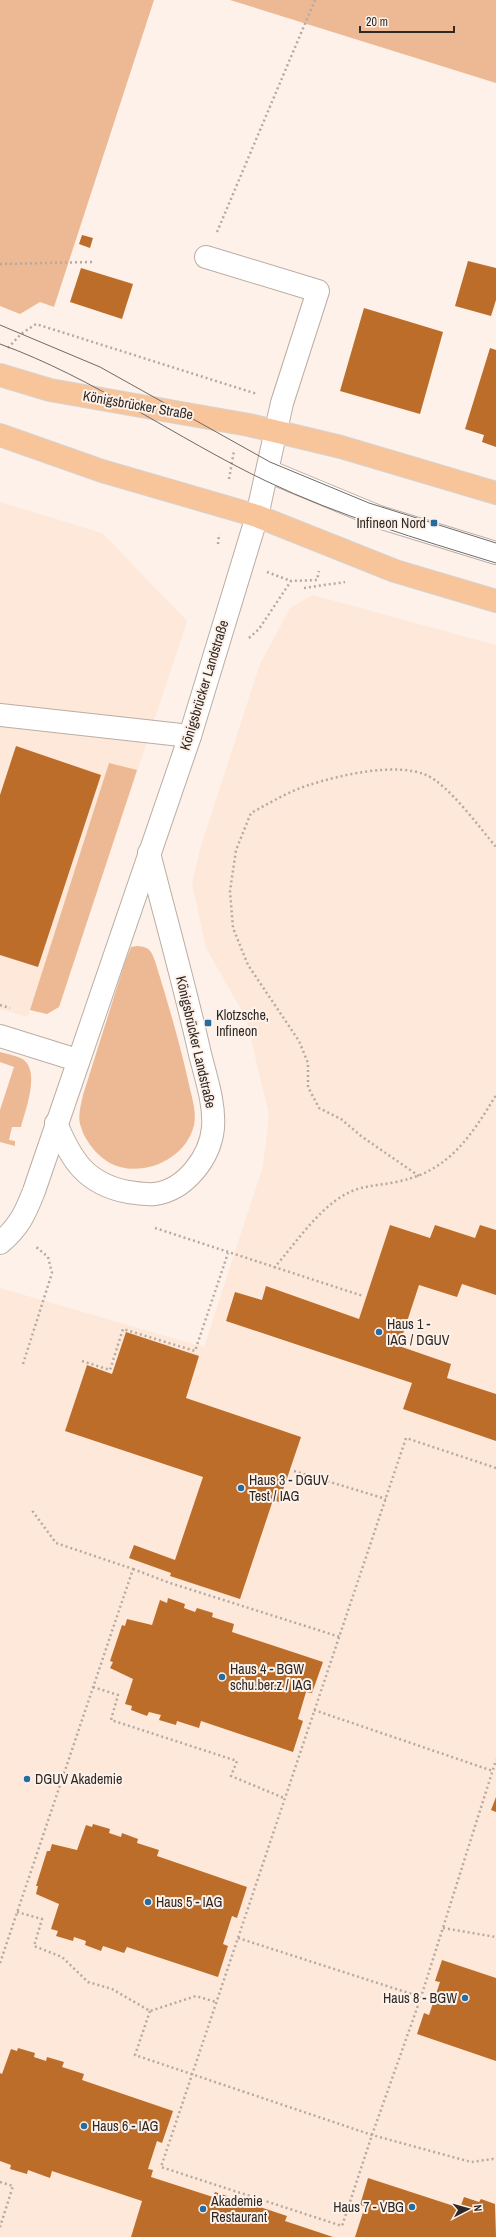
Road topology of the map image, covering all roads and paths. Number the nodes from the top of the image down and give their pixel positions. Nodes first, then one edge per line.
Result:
1 (316, 0) edge
2 (206, 257) joint
3 (92, 262) dead end
4 (0, 264) edge
5 (5, 354) dead end
6 (0, 375) edge
7 (282, 403) junction
8 (276, 432) junction
9 (0, 435) edge
10 (268, 471) junction
11 (496, 493) edge
12 (257, 516) junction
13 (496, 552) edge
14 (348, 577) dead end
15 (317, 580) dead end
16 (304, 588) dead end
17 (496, 601) edge
18 (248, 639) dead end
19 (0, 715) edge
20 (190, 736) junction
21 (496, 847) edge
22 (149, 853) junction
23 (0, 1036) edge
24 (77, 1060) junction
25 (496, 1096) edge
26 (56, 1123) junction
27 (419, 1176) junction
28 (155, 1228) dead end
29 (8, 1237) edge
30 (228, 1253) junction
31 (274, 1268) junction
32 (363, 1296) dead end
33 (82, 1361) dead end
34 (24, 1364) dead end
35 (496, 1468) edge
36 (294, 1471) dead end
37 (386, 1499) junction
38 (31, 1509) dead end
39 (133, 1568) junction
40 (340, 1637) junction
41 (93, 1687) junction
42 (314, 1710) junction
43 (496, 1760) edge
44 (493, 1771) junction
45 (284, 1798) junction
46 (17, 1912) junction
47 (443, 1928) junction
48 (496, 1937) edge
49 (238, 1938) junction
50 (0, 1963) edge
51 (421, 1997) junction
52 (216, 2002) junction
53 (150, 2011) junction
54 (191, 2074) junction
55 (372, 2134) junction
56 (496, 2161) edge
57 (0, 2182) edge
58 (0, 2227) edge

1 - 2 path
2 - 7 street, Königsbrücker Landstraße
3 - 4 path
5 - 7 path
6 - 8 main road, Königsbrücker Straße
7 - 8 street, Königsbrücker Landstraße
8 - 10 street, Königsbrücker Landstraße
8 - 11 main road
9 - 12 main road
10 - 12 street, Königsbrücker Landstraße
10 - 13 street
12 - 17 main road
12 - 20 street, Königsbrücker Landstraße
14 - 16 path
15 - 18 path
19 - 20 street
20 - 22 street, Königsbrücker Landstraße
21 - 27 path
22 - 24 street, Königsbrücker Landstraße
22 - 26 street, Königsbrücker Landstraße
23 - 24 street
24 - 26 street, Königsbrücker Landstraße
25 - 27 path
26 - 29 street, Königsbrücker Landstraße
27 - 31 path
28 - 30 path
29 - 34 path
30 - 31 path
30 - 33 path
31 - 32 path
35 - 37 path
36 - 37 path
37 - 40 path
38 - 39 path
39 - 40 path
39 - 41 path
40 - 42 path
41 - 45 path
41 - 46 path
42 - 44 path
42 - 45 path
43 - 44 path
44 - 47 path
45 - 49 path
46 - 50 path
46 - 53 path
47 - 48 path
47 - 51 path
49 - 51 path
49 - 52 path
51 - 55 path
52 - 53 path
52 - 54 path
53 - 54 path
54 - 55 path
54 - 55 path
55 - 56 path
57 - 58 path

